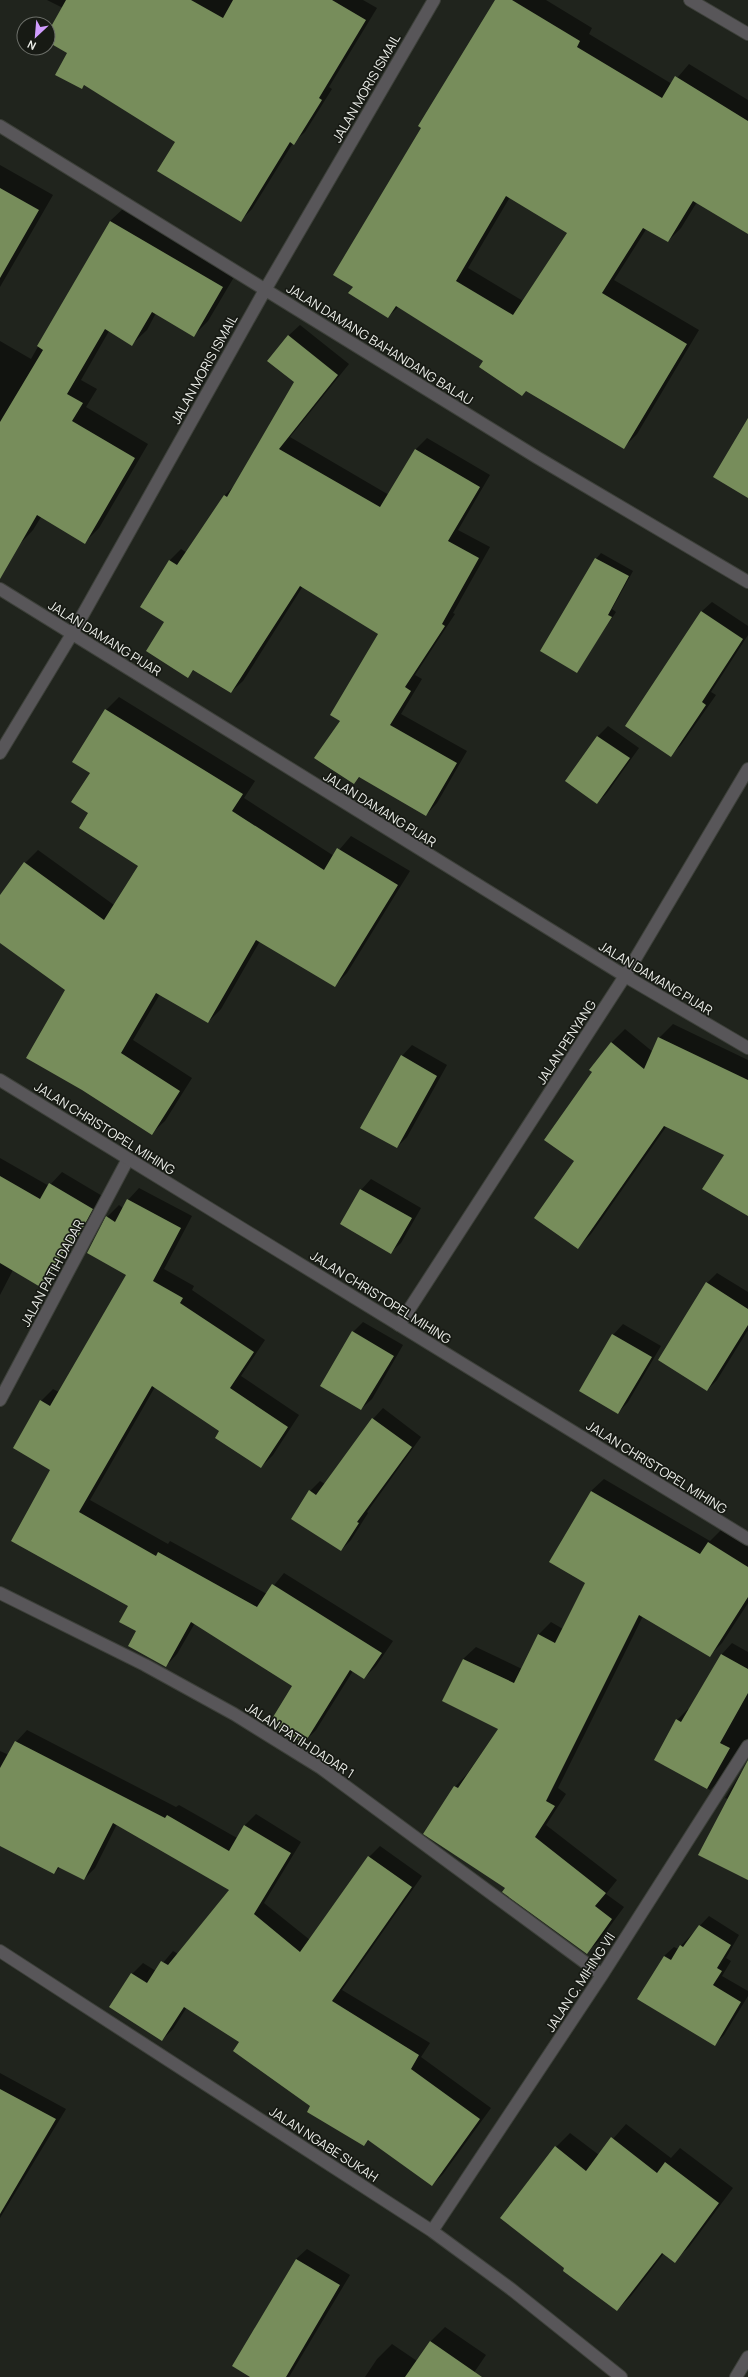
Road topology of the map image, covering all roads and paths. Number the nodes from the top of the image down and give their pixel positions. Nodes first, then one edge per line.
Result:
1 (434, 0) edge
2 (690, 0) edge
3 (748, 34) edge
4 (0, 126) edge
5 (265, 290) junction
6 (748, 582) edge
7 (0, 590) edge
8 (72, 634) junction
9 (0, 753) edge
10 (748, 769) edge
11 (625, 976) junction
12 (748, 1048) edge
13 (0, 1080) edge
14 (128, 1158) junction
15 (400, 1325) junction
16 (0, 1400) edge
17 (748, 1539) edge
18 (0, 1593) edge
19 (748, 1746) edge
20 (0, 1952) edge
21 (602, 1975) junction
22 (432, 2231) junction
23 (748, 2357) edge
24 (621, 2377) edge
25 (736, 2377) edge

1 - 5 street, JALAN MORIS ISMAIL
2 - 3 street
4 - 5 street, JALAN DAMANG BAHANDANG BALAU
5 - 6 street, JALAN DAMANG BAHANDANG BALAU
5 - 8 street, JALAN MORIS ISMAIL
7 - 8 street, JALAN DAMANG PIJAR
8 - 9 street, JALAN MORIS ISMAIL
8 - 11 street, JALAN DAMANG PIJAR
10 - 11 street, JALAN PENYANG
11 - 12 street, JALAN DAMANG PIJAR
11 - 15 street, JALAN PENYANG
13 - 14 street, JALAN CHRISTOPEL MIHING
14 - 15 street, JALAN CHRISTOPEL MIHING
14 - 16 street, JALAN PATIH DADAR
15 - 17 street, JALAN CHRISTOPEL MIHING
18 - 21 street, JALAN PATIH DADAR 1
19 - 21 street, JALAN C. MIHING VII
20 - 22 street, JALAN NGABE SUKAH
21 - 22 street, JALAN C. MIHING VII
22 - 24 street, JALAN NGABE SUKAH
23 - 25 street

